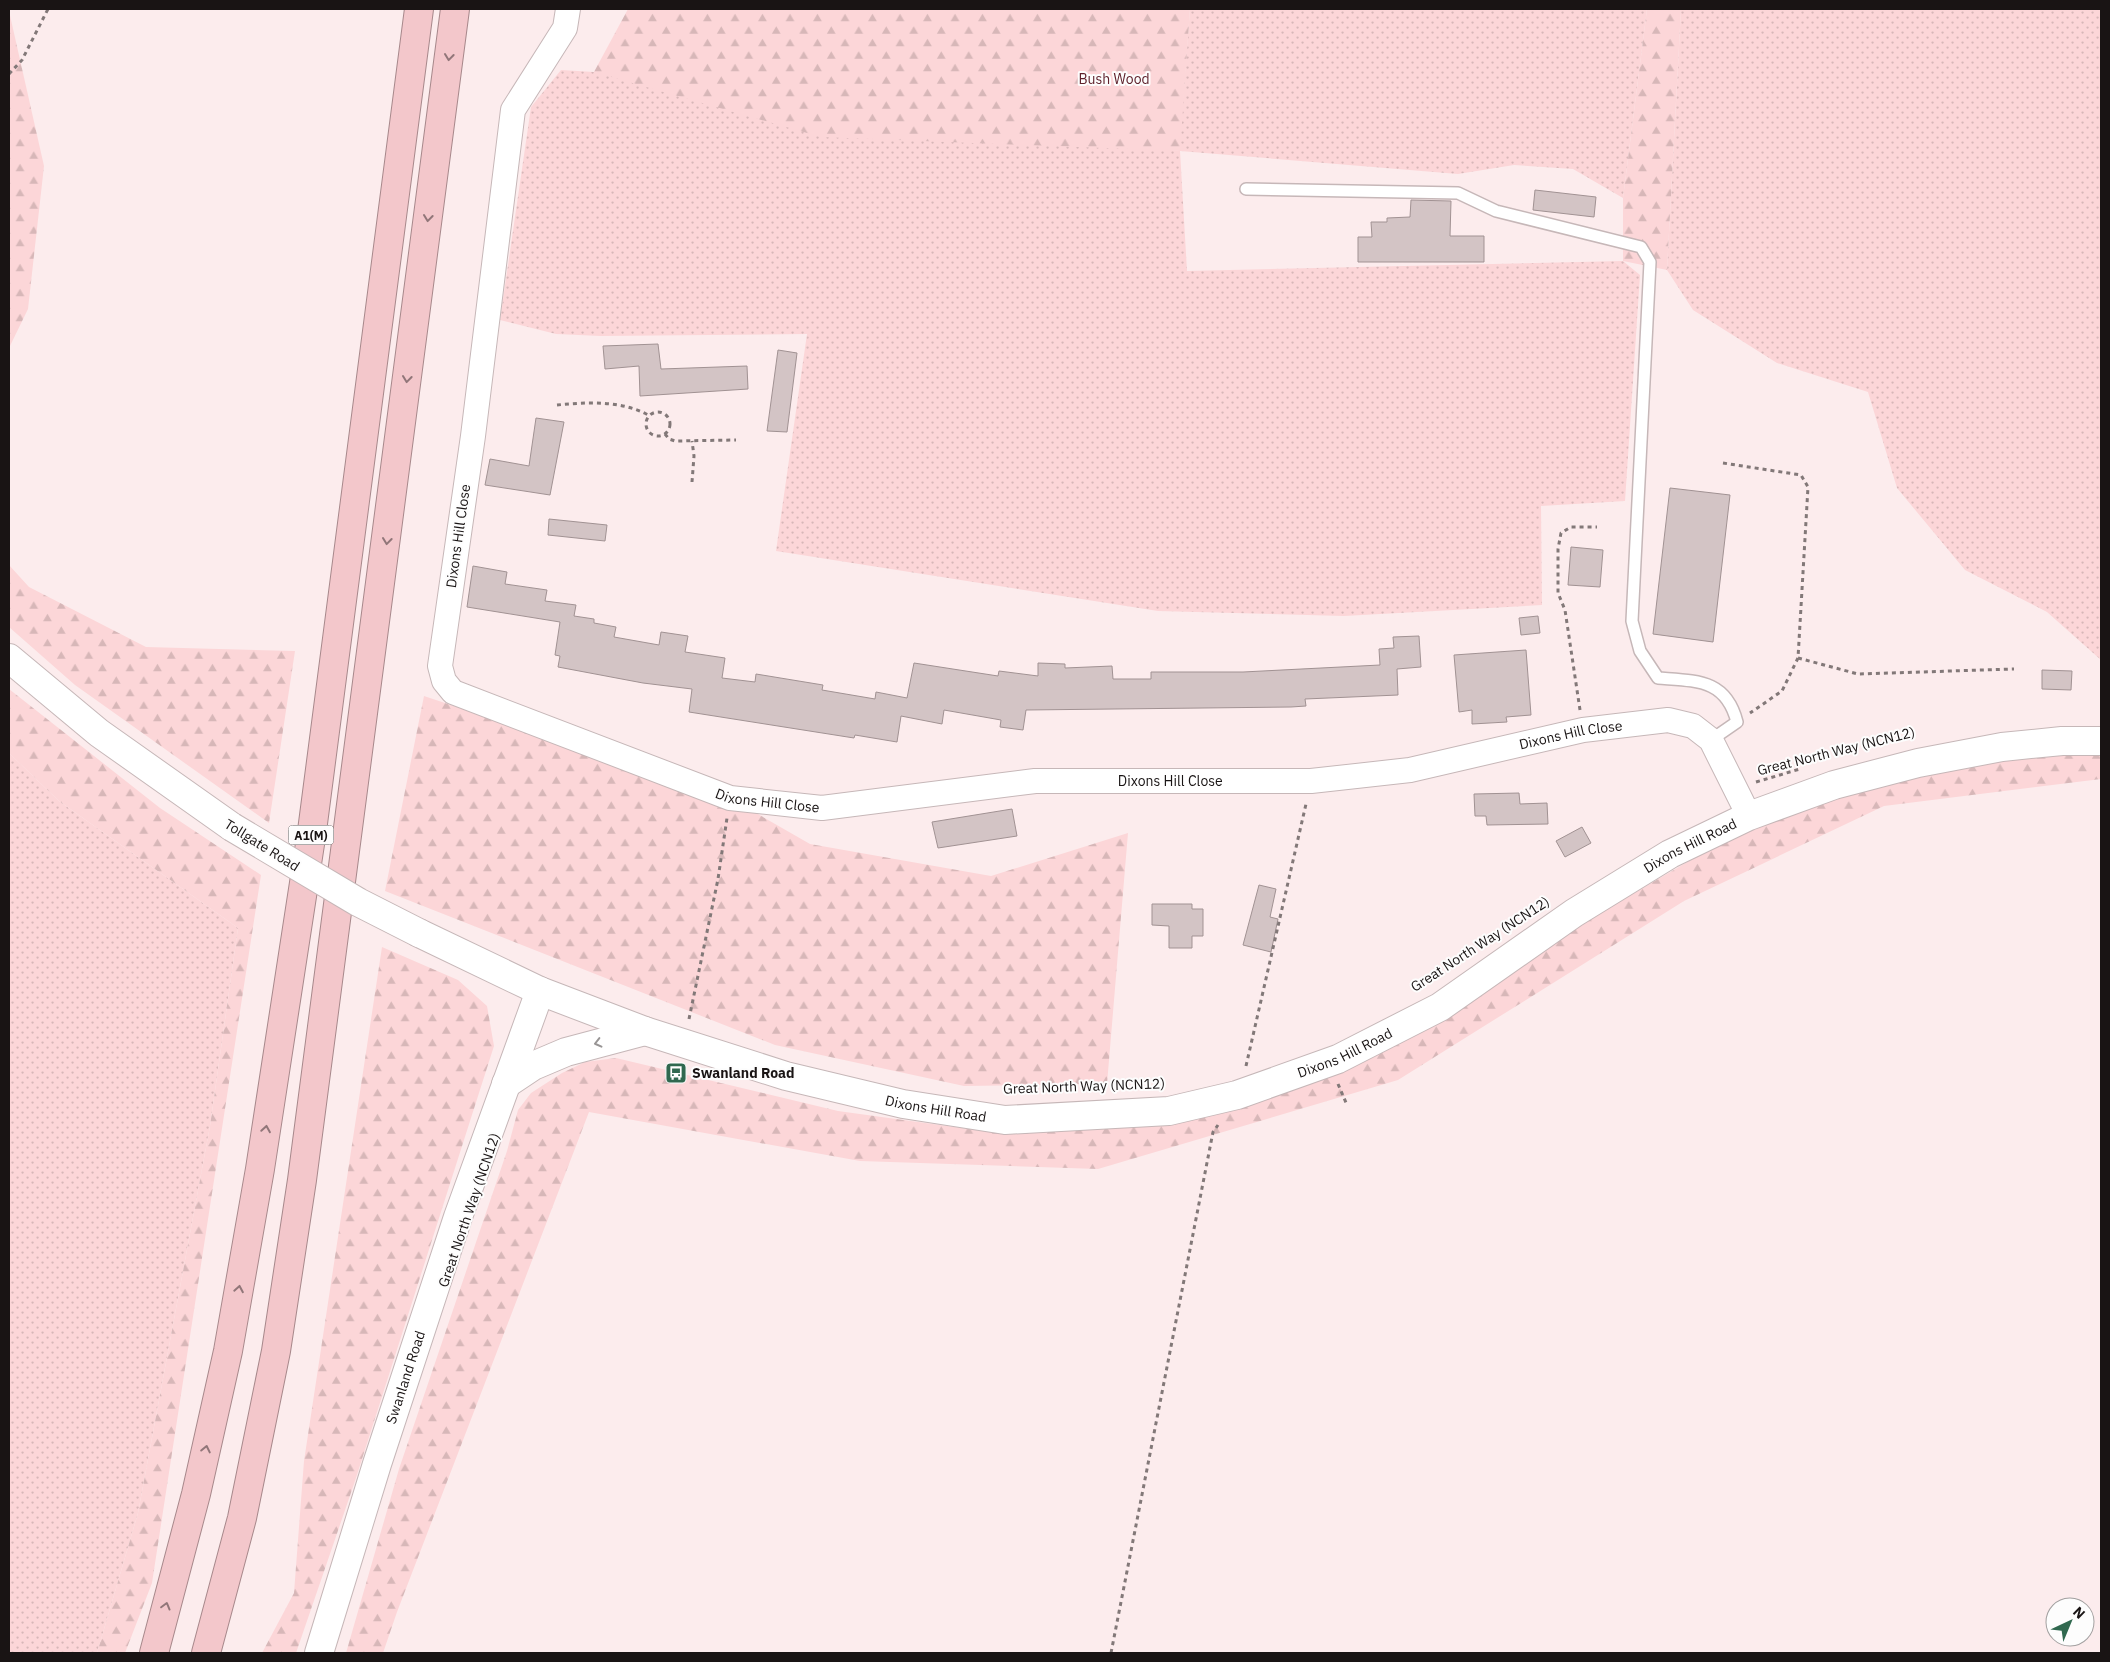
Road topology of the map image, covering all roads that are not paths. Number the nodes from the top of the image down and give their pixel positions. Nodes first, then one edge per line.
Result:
1 (419, 9) edge
2 (456, 9) edge
3 (568, 9) edge
4 (1246, 189) dead end
5 (9, 658) edge
6 (1711, 740) junction
7 (2101, 741) edge
8 (1749, 816) junction
9 (540, 991) junction
10 (645, 1031) junction
11 (506, 1084) junction
12 (154, 1653) edge
13 (206, 1653) edge
14 (319, 1653) edge

12 -> 1 highway, A1(M)
2 -> 13 highway, A1(M)
3 - 6 street, Dixons Hill Close
4 - 6 lane
5 - 9 street, Tollgate Road, bridge
6 - 8 street, Dixons Hill Close
7 - 8 street, Dixons Hill Road
8 - 10 street, Dixons Hill Road
9 - 10 street, Dixons Hill Road
9 - 11 street, Swanland Road
10 -> 11 street
11 - 14 street, Swanland Road

